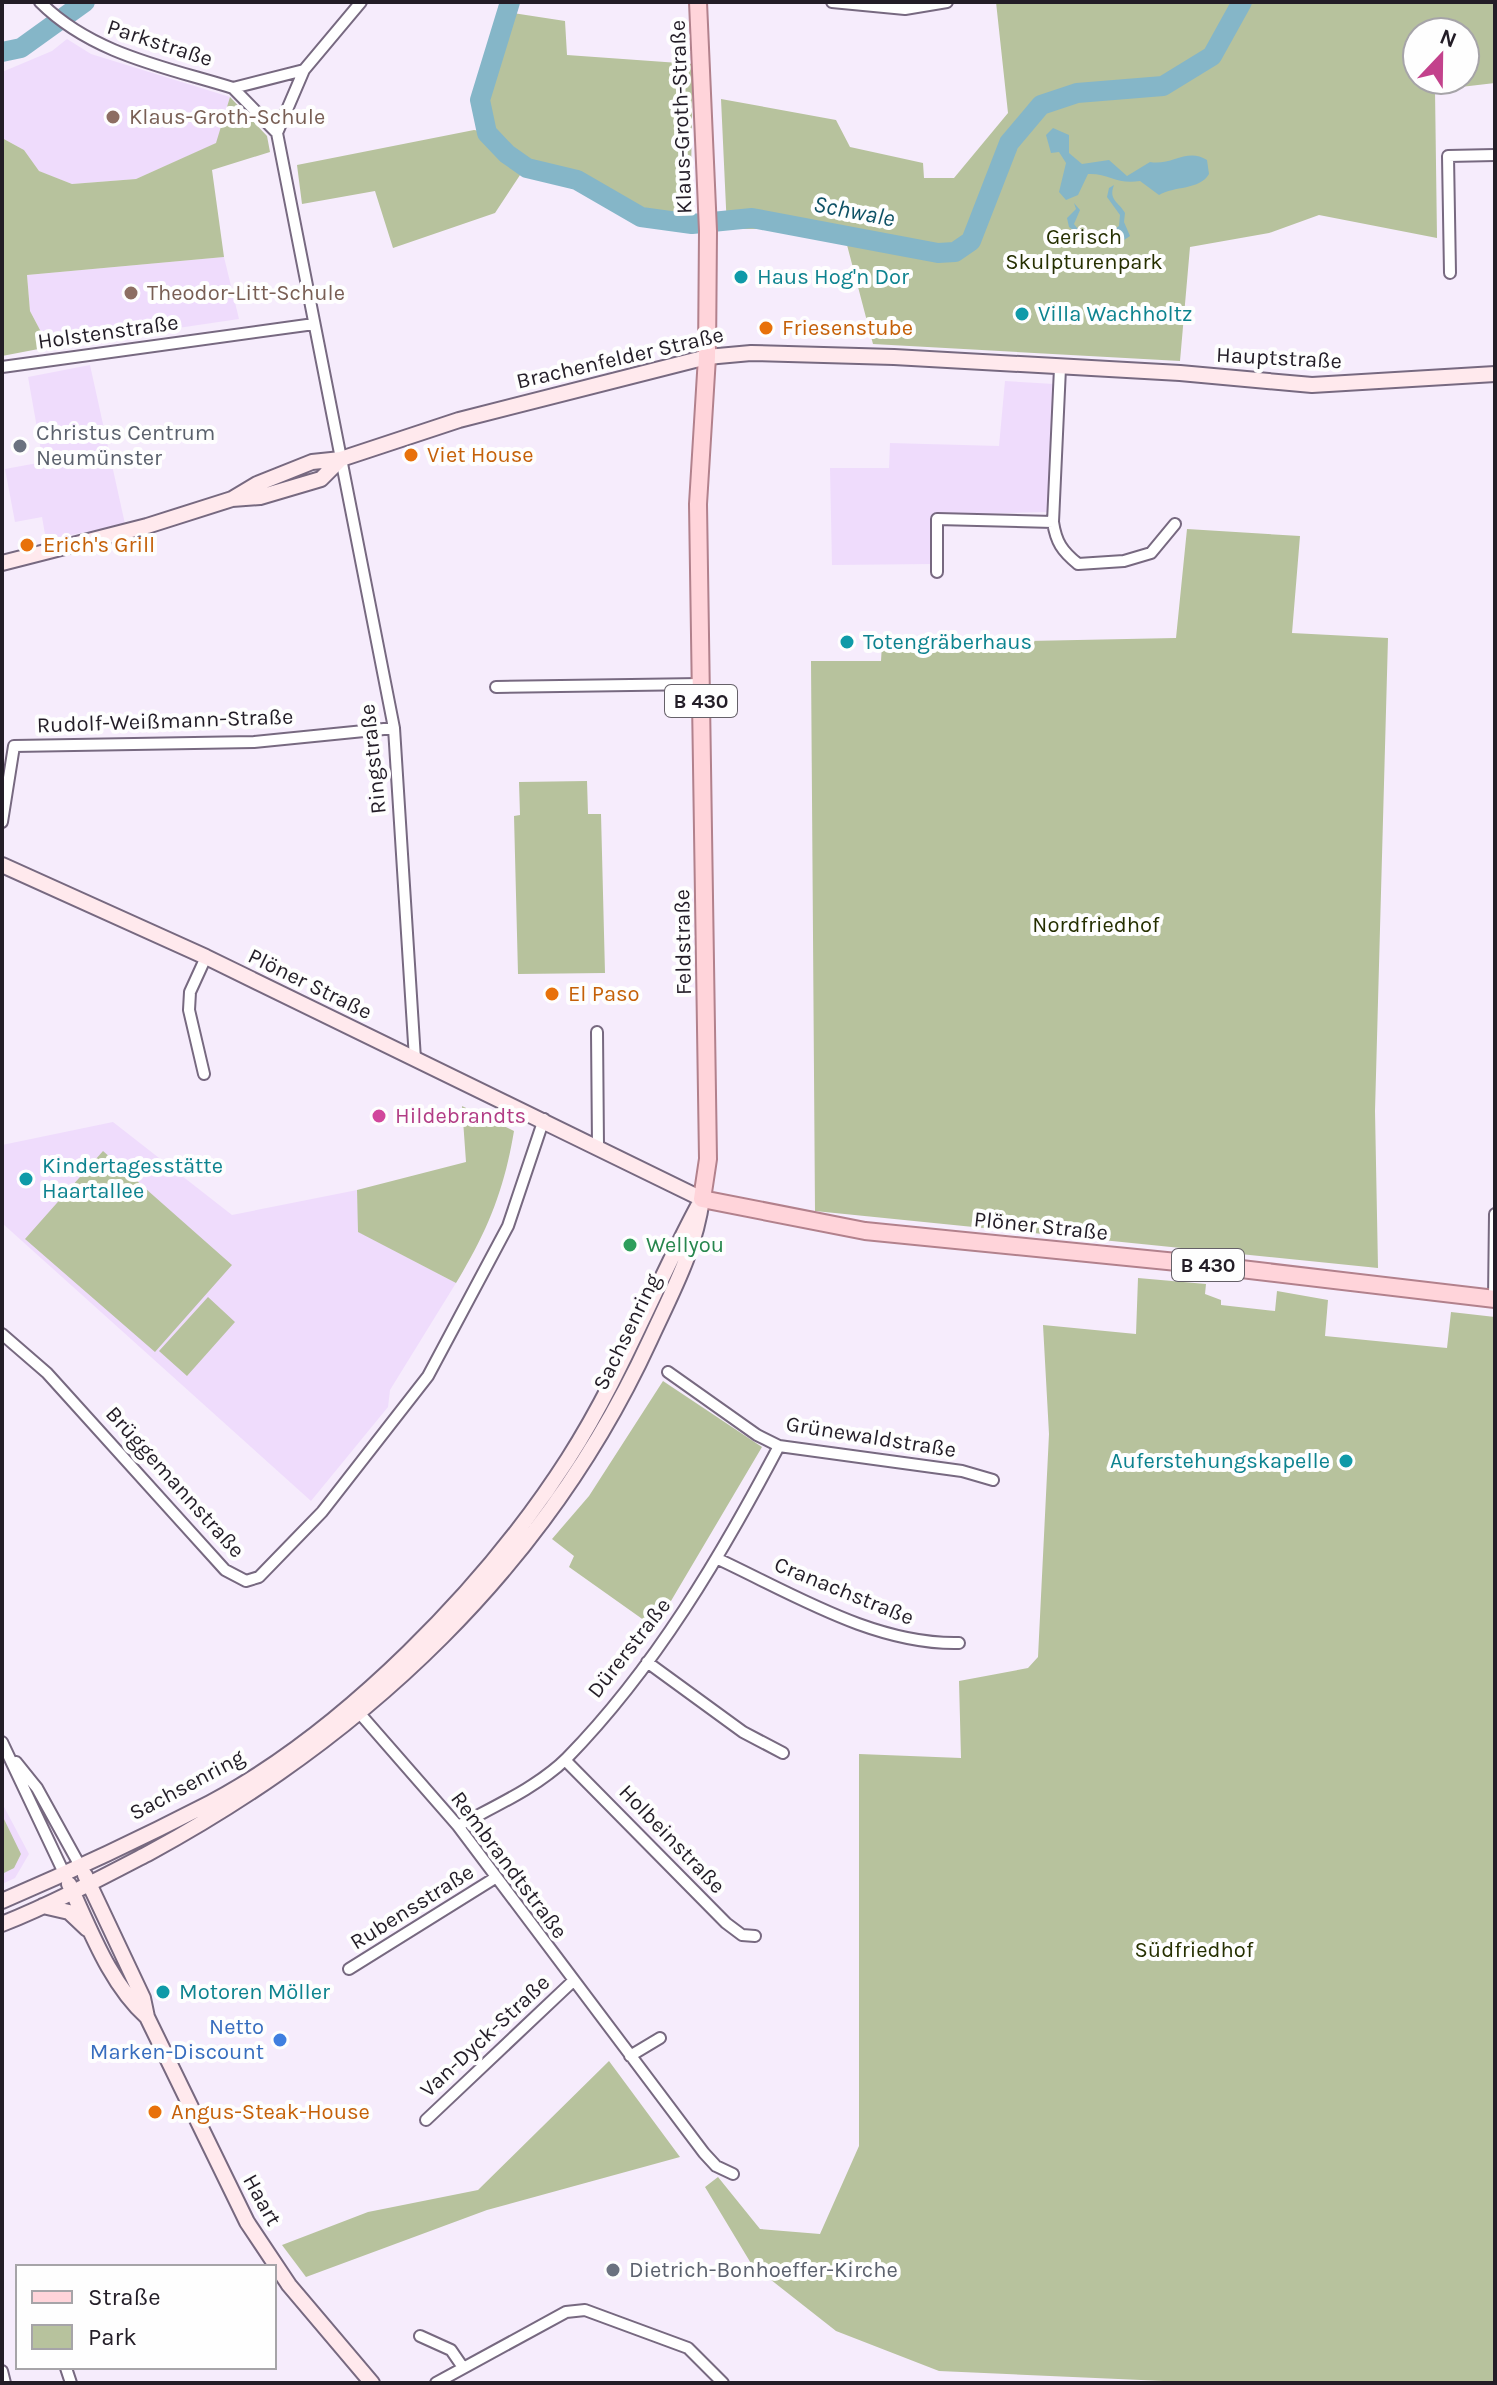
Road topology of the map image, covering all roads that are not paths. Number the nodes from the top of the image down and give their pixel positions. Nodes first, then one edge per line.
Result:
1 (40, 2) edge
2 (361, 2) edge
3 (698, 2) edge
4 (832, 2) edge
5 (941, 3) edge
6 (304, 70) junction
7 (233, 88) junction
8 (277, 133) junction
9 (1495, 155) edge
10 (1450, 273) dead end
11 (314, 324) junction
12 (707, 357) junction
13 (2, 367) edge
14 (1060, 368) junction
15 (1495, 374) edge
16 (341, 459) junction
17 (1053, 522) junction
18 (1175, 524) dead end
19 (2, 563) edge
20 (937, 572) dead end
21 (701, 684) junction
22 (496, 687) dead end
23 (394, 728) junction
24 (2, 822) edge
25 (2, 865) edge
26 (206, 957) junction
27 (597, 1032) dead end
28 (415, 1059) junction
29 (204, 1074) dead end
30 (544, 1119) junction
31 (598, 1146) junction
32 (702, 1199) junction
33 (1495, 1214) edge
34 (1494, 1299) edge
35 (2, 1334) edge
36 (668, 1372) dead end
37 (779, 1446) junction
38 (993, 1480) dead end
39 (718, 1559) junction
40 (959, 1643) dead end
41 (647, 1662) junction
42 (355, 1708) junction
43 (5, 1746) edge
44 (783, 1753) dead end
45 (565, 1760) junction
46 (458, 1826) junction
47 (79, 1864) junction
48 (64, 1873) junction
49 (495, 1878) junction
50 (89, 1883) junction
51 (73, 1892) junction
52 (2, 1901) edge
53 (43, 1906) junction
54 (2, 1924) edge
55 (755, 1936) dead end
56 (97, 1944) junction
57 (349, 1969) dead end
58 (572, 1982) junction
59 (147, 2017) junction
60 (660, 2038) dead end
61 (630, 2056) junction
62 (426, 2120) dead end
63 (733, 2174) dead end
64 (276, 2265) edge
65 (276, 2266) edge
66 (420, 2336) dead end
67 (462, 2366) junction
68 (2, 2371) edge
69 (5, 2383) edge
70 (372, 2383) edge
71 (436, 2383) edge
72 (723, 2383) edge

1 - 7 street, Parkstraße
2 - 6 street
3 - 12 main road, Klaus-Groth-Straße / B 430
4 - 5 street
6 - 7 street
6 - 8 street
7 - 8 street
8 - 11 street, Ringstraße
9 - 10 street
11 - 13 street, Holstenstraße
11 - 16 street, Ringstraße
12 - 14 main road, Brachenfelder Straße
12 - 16 main road, Brachenfelder Straße
12 - 21 main road, Feldstraße / B 430
14 - 15 main road, Hauptstraße
14 - 17 street
16 - 19 main road, Brachenfelder Straße
16 - 23 street, Ringstraße
17 - 18 street
17 - 20 street
21 - 22 street
21 - 32 main road, Feldstraße / B 430
23 - 24 street, Rudolf-Weißmann-Straße
23 - 28 street, Ringstraße
25 - 26 main road, Plöner Straße
26 - 28 main road, Plöner Straße
26 - 29 street
27 - 31 street
28 - 30 main road, Plöner Straße
30 - 31 main road, Plöner Straße
30 - 35 street, Brüggemannstraße
31 - 32 main road, Plöner Straße
32 - 34 main road, Plöner Straße / B 430
32 - 42 main road, Sachsenring
33 - 34 street
36 - 37 street, Grünewaldstraße
37 - 38 street, Grünewaldstraße
37 - 39 street, Dürerstraße
39 - 40 street, Cranachstraße
39 - 41 street, Dürerstraße
41 - 44 street
41 - 45 street, Dürerstraße
42 - 46 street, Rembrandtstraße
42 - 47 main road, Sachsenring
42 - 50 main road, Sachsenring
43 - 47 street, Haart
43 - 48 street, Haart
45 - 46 street, Dürerstraße
45 - 55 street, Holbeinstraße
46 - 49 street, Rembrandtstraße
47 - 48 main road, Sachsenring
47 - 50 main road, Haart
48 - 51 main road, Haart
48 - 52 main road, Sachsenring
49 - 57 street, Rubensstraße
49 - 58 street, Rembrandtstraße
50 - 51 main road, Sachsenring
50 - 59 main road, Haart
51 - 53 main road, Sachsenring
51 - 56 main road, Haart
53 - 54 main road, Sachsenring
53 - 56 main road
56 - 59 main road, Haart
58 - 61 street, Rembrandtstraße
58 - 62 street, Van-Dyck-Straße
59 - 64 main road, Haart
60 - 61 street
61 - 63 street, Rembrandtstraße
65 - 70 main road, Haart
66 - 67 street
67 - 71 street
67 - 72 street
68 - 69 street

